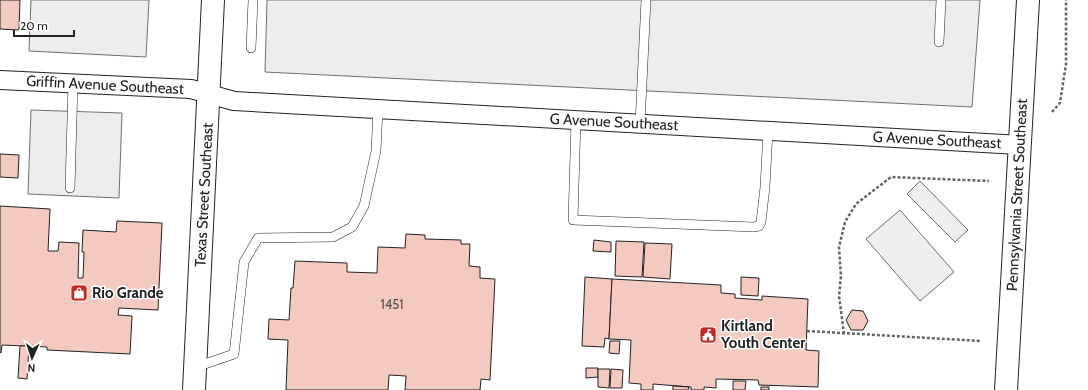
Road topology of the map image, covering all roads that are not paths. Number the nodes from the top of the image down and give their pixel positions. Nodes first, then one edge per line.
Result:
1 (213, 0) edge
2 (252, 0) edge
3 (646, 0) edge
4 (941, 0) edge
5 (1028, 0) edge
6 (939, 42) dead end
7 (251, 48) dead end
8 (0, 80) edge
9 (73, 83) junction
10 (209, 94) junction
11 (378, 109) junction
12 (576, 120) junction
13 (640, 124) junction
14 (768, 131) junction
15 (1020, 145) junction
16 (70, 188) dead end
17 (195, 367) junction
18 (194, 390) edge
19 (1006, 390) edge

1 - 10 street, Texas Street Southeast
2 - 7 lane
3 - 13 lane
4 - 6 lane
5 - 15 street, Pennsylvania Street Southeast
8 - 9 street, Griffin Avenue Southeast
9 - 10 street, Griffin Avenue Southeast
9 - 16 lane
10 - 11 street, G Avenue Southeast
10 - 17 street, Texas Street Southeast
11 - 12 street, G Avenue Southeast
11 - 17 lane
12 - 13 street, G Avenue Southeast
12 - 14 lane
13 - 14 street, G Avenue Southeast
14 - 15 street, G Avenue Southeast
15 - 19 street, Pennsylvania Street Southeast
17 - 18 street, Texas Street Southeast

